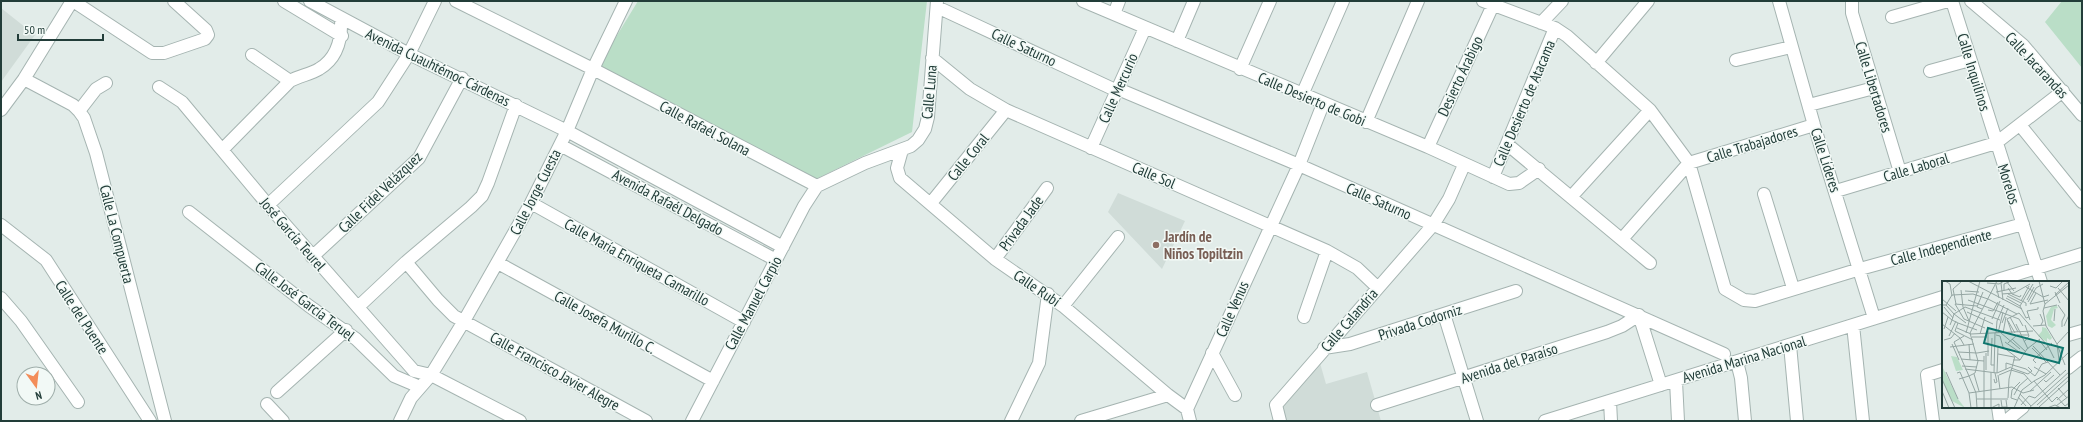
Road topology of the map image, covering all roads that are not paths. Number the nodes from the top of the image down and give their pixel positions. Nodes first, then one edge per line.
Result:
1 (73, 1) edge
2 (174, 1) edge
3 (284, 1) edge
4 (310, 1) edge
5 (435, 1) edge
6 (456, 1) edge
7 (1083, 1) edge
8 (1119, 1) edge
9 (1194, 1) edge
10 (1270, 1) edge
11 (1343, 1) edge
12 (1418, 1) edge
13 (1562, 1) edge
14 (1648, 1) edge
15 (1779, 1) edge
16 (1852, 1) edge
17 (1948, 1) edge
18 (1952, 1) edge
19 (1971, 1) edge
20 (624, 2) edge
21 (1488, 3) edge
22 (937, 4) edge
23 (1114, 14) junction
24 (1892, 17) dead end
25 (341, 18) junction
26 (1541, 23) junction
27 (1145, 28) junction
28 (1555, 28) junction
29 (342, 36) junction
30 (1177, 41) junction
31 (1791, 47) junction
32 (408, 54) junction
33 (252, 55) dead end
34 (932, 58) junction
35 (1736, 60) dead end
36 (1970, 60) junction
37 (1596, 62) junction
38 (593, 69) junction
39 (1240, 69) junction
40 (1930, 71) dead end
41 (462, 78) junction
42 (24, 79) junction
43 (290, 81) junction
44 (106, 84) dead end
45 (159, 87) dead end
46 (1874, 88) junction
47 (1114, 89) junction
48 (2063, 91) junction
49 (1302, 95) junction
50 (1323, 104) junction
51 (1808, 105) junction
52 (516, 106) junction
53 (1, 110) edge
54 (1006, 110) junction
55 (1650, 110) junction
56 (79, 111) junction
57 (2082, 115) edge
58 (1366, 122) junction
59 (1814, 125) junction
60 (2020, 125) junction
61 (567, 130) junction
62 (1996, 143) junction
63 (1507, 144) junction
64 (560, 145) junction
65 (1428, 147) junction
66 (1091, 148) junction
67 (222, 150) junction
68 (902, 150) junction
69 (1689, 163) junction
70 (1299, 165) junction
71 (1464, 165) junction
72 (1539, 169) junction
73 (1900, 172) junction
74 (1493, 178) junction
75 (817, 186) junction
76 (1047, 188) dead end
77 (1836, 191) junction
78 (1764, 194) dead end
79 (1571, 197) junction
80 (2082, 202) edge
81 (531, 203) junction
82 (931, 204) junction
83 (268, 205) junction
84 (189, 212) dead end
85 (2023, 224) junction
86 (1, 225) edge
87 (1433, 225) junction
88 (1270, 226) junction
89 (1118, 237) dead end
90 (1622, 239) junction
91 (783, 247) junction
92 (1327, 251) junction
93 (2082, 254) edge
94 (312, 257) junction
95 (995, 259) junction
96 (776, 260) junction
97 (406, 262) junction
98 (498, 263) junction
99 (1650, 263) dead end
100 (2037, 268) junction
101 (1860, 269) junction
102 (1994, 281) edge
103 (2041, 281) edge
104 (1377, 287) junction
105 (1793, 288) junction
106 (1516, 291) dead end
107 (1048, 294) junction
108 (1942, 297) edge
109 (1, 298) edge
110 (1063, 306) junction
111 (358, 307) junction
112 (1444, 314) junction
113 (1639, 316) junction
114 (1304, 317) dead end
115 (1874, 318) junction
116 (464, 321) junction
117 (744, 322) junction
118 (1853, 325) junction
119 (346, 330) junction
120 (2082, 331) edge
121 (2069, 335) edge
122 (1790, 345) junction
123 (1324, 348) junction
124 (1212, 353) junction
125 (1724, 354) dead end
126 (2082, 357) edge
127 (1737, 362) junction
128 (2069, 367) edge
129 (1942, 370) edge
130 (431, 375) junction
131 (1464, 377) junction
132 (712, 381) junction
133 (1676, 381) junction
134 (1661, 385) junction
135 (420, 387) junction
136 (277, 392) dead end
137 (1168, 395) junction
138 (1235, 395) dead end
139 (1610, 401) junction
140 (78, 402) dead end
141 (267, 404) dead end
142 (1377, 405) dead end
143 (1998, 408) edge
144 (2022, 408) edge
145 (1187, 409) junction
146 (150, 421) edge
147 (165, 421) edge
148 (283, 421) edge
149 (400, 421) edge
150 (520, 421) edge
151 (646, 421) edge
152 (692, 421) edge
153 (1011, 421) edge
154 (1081, 421) edge
155 (1190, 421) edge
156 (1280, 421) edge
157 (1477, 421) edge
158 (1546, 421) edge
159 (1611, 421) edge
160 (1678, 421) edge
161 (1745, 421) edge
162 (1797, 421) edge
163 (1863, 421) edge
164 (1933, 421) edge
165 (2000, 421) edge
166 (2006, 421) edge

1 - 2 street
1 - 42 street
3 - 29 street
4 - 25 street, Avenida Cuauhtémoc Cárdenas
5 - 32 street
6 - 38 street, Calle Rafaél Solana
7 - 23 street, Calle Desierto de Gobi
8 - 23 street
9 - 30 street
10 - 39 street
11 - 49 street
12 - 58 street
13 - 26 street
14 - 37 street
15 - 31 street, Calle Líderes
16 - 46 street, Calle Libertadores
17 - 24 street
18 - 36 street, Calle Inquilinos
19 - 48 street, Calle Jacarandas
20 - 38 street, Calle Jorge Cuesta
21 - 26 street
21 - 65 street, Desierto Árabigo
22 - 34 street, Calle Luna
22 - 47 street, Calle Saturno
23 - 27 street, Calle Desierto de Gobi
25 - 29 street
25 - 32 street, Avenida Cuauhtémoc Cárdenas
26 - 28 street
27 - 30 street, Calle Desierto de Gobi
27 - 47 street, Calle Mercurio
28 - 37 street
28 - 63 street, Calle Desierto de Atacama
29 - 43 street
30 - 39 street, Calle Desierto de Gobi
31 - 35 street
31 - 51 street, Calle Líderes
32 - 41 street, Avenida Cuauhtémoc Cárdenas
32 - 83 street
33 - 43 street
34 - 54 street, Calle Sol
34 - 68 street, Calle Luna
36 - 40 street
36 - 62 street, Calle Inquilinos
37 - 55 street
38 - 61 street, Calle Jorge Cuesta
38 - 75 street, Calle Rafaél Solana
39 - 49 street, Calle Desierto de Gobi
41 - 52 street, Avenida Cuauhtémoc Cárdenas
41 - 94 street, Calle Fidel Velázquez
42 - 53 street
42 - 56 street, Calle La Compuerta
43 - 67 street
44 - 56 street
45 - 67 street, José García Teurel
46 - 51 street
46 - 73 street, Calle Libertadores
47 - 66 street, Calle Mercurio
47 - 70 street, Calle Saturno
48 - 57 street, Calle Jacarandas
48 - 60 street
49 - 50 street, Calle Desierto de Gobi
50 - 58 street, Calle Desierto de Gobi
50 - 70 street, Calle Venus
51 - 59 street, Calle Líderes
52 - 61 street, Avenida Cuauhtémoc Cárdenas
52 - 97 street
54 - 66 street, Calle Sol
54 - 82 street, Calle Coral
55 - 69 street
55 - 79 street
56 - 147 street, Calle La Compuerta
58 - 65 street, Calle Desierto de Gobi
59 - 69 street, Calle Trabajadores
59 - 77 street, Calle Líderes
60 - 62 street
60 - 80 street
61 - 64 street, Calle Jorge Cuesta
61 - 91 street, Avenida Rafaél Delgado
62 - 73 street, Calle Laboral
62 - 85 street, Morelos
63 - 72 street
63 - 74 street, Calle Desierto de Atacama
64 - 81 street, Calle Jorge Cuesta
64 - 96 street, Avenida Rafaél Delgado
65 - 71 street, Calle Desierto de Gobi
66 - 88 street, Calle Sol
67 - 83 street, José García Teurel
68 - 75 street, Calle Luna
68 - 82 street, Calle Rubí
69 - 90 street
69 - 105 street, Calle Independiente
70 - 87 street, Calle Saturno
70 - 88 street, Calle Venus
71 - 74 street, Calle Desierto de Gobi
71 - 87 street, Calle Calandria
72 - 74 street, Calle Desierto de Gobi
72 - 79 street
73 - 77 street, Calle Laboral
75 - 91 street, Calle Manuel Carpio
76 - 95 street, Privada Jade
77 - 101 street, Calle Líderes
78 - 105 street
79 - 90 street
81 - 98 street, Calle Jorge Cuesta
81 - 117 street, Calle María Enriqueta Camarillo
82 - 95 street, Calle Rubí
83 - 94 street, José García Teurel
84 - 119 street, Calle José García Teruel
85 - 100 street, Morelos
85 - 101 street, Calle Independiente
86 - 146 street, Calle del Puente
87 - 104 street, Calle Calandria
87 - 113 street, Calle Saturno
88 - 92 street, Calle Sol
88 - 124 street, Calle Venus
89 - 110 street
90 - 99 street
91 - 96 street, Calle Manuel Carpio
92 - 104 street, Calle Sol
92 - 114 street
93 - 100 street
94 - 111 street, José García Teurel
95 - 107 street, Calle Rubí
96 - 117 street, Calle Manuel Carpio
97 - 111 street
97 - 116 street, Calle Francisco Javier Alegre
98 - 116 street, Calle Jorge Cuesta
98 - 132 street, Calle Josefa Murillo C.
100 - 102 street
100 - 103 street, Morelos
101 - 105 street, Calle Independiente
101 - 115 street, Calle Líderes
104 - 123 street, Calle Calandria
106 - 112 street, Privada Codorniz
107 - 110 street, Calle Rubí
107 - 153 street
108 - 115 street, Avenida Marina Nacional
109 - 140 street
110 - 137 street, Calle Rubí
111 - 130 street, José García Teurel
112 - 123 street, Privada Codorniz
112 - 131 street
113 - 125 street, Calle Saturno
113 - 131 street, Avenida del Paraíso
113 - 134 street
115 - 118 street, Avenida Marina Nacional
116 - 130 street, Calle Jorge Cuesta
116 - 151 street, Calle Francisco Javier Alegre
117 - 132 street, Calle Manuel Carpio
118 - 122 street, Avenida Marina Nacional
118 - 163 street
119 - 135 street, Calle José García Teruel
119 - 136 street
120 - 121 street
122 - 127 street, Avenida Marina Nacional
122 - 162 street
123 - 156 street, Calle Calandria
124 - 138 street
124 - 145 street, Calle Venus
126 - 128 street
127 - 133 street, Avenida Marina Nacional
127 - 161 street
129 - 164 street
130 - 135 street, Calle Jorge Cuesta
130 - 150 street
131 - 142 street, Avenida del Paraíso
131 - 157 street
132 - 152 street, Calle Manuel Carpio
133 - 134 street, Avenida Marina Nacional
133 - 160 street
134 - 139 street, Avenida Marina Nacional
135 - 149 street, Calle Jorge Cuesta
137 - 145 street, Calle Rubí
137 - 154 street
139 - 158 street, Avenida Marina Nacional
139 - 159 street
141 - 148 street
143 - 165 street
144 - 166 street
145 - 155 street

